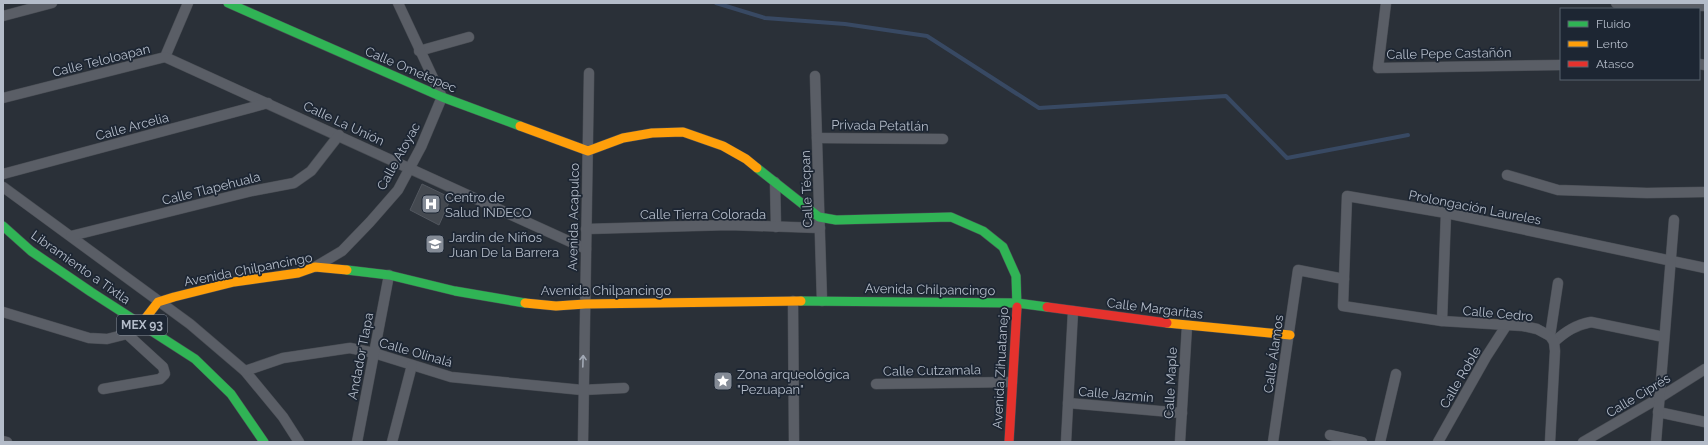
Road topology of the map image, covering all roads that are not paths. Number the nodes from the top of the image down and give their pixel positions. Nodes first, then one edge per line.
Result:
1 (52, 3) edge
2 (188, 3) edge
3 (228, 3) edge
4 (398, 3) edge
5 (1386, 3) edge
6 (1616, 3) edge
7 (1664, 4) edge
8 (1705, 6) edge
9 (3, 16) edge
10 (469, 37) dead end
11 (419, 51) junction
12 (165, 57) junction
13 (1560, 65) edge
14 (589, 73) dead end
15 (815, 76) dead end
16 (442, 97) junction
17 (3, 98) edge
18 (268, 103) junction
19 (339, 135) junction
20 (817, 138) junction
21 (943, 139) dead end
22 (588, 151) junction
23 (410, 168) junction
24 (3, 174) edge
25 (1507, 175) dead end
26 (775, 182) junction
27 (3, 187) edge
28 (1705, 192) edge
29 (1446, 213) junction
30 (819, 217) junction
31 (1674, 220) dead end
32 (3, 226) edge
33 (776, 227) junction
34 (820, 228) junction
35 (586, 229) junction
36 (71, 236) junction
37 (586, 249) junction
38 (1670, 260) junction
39 (315, 267) junction
40 (1705, 268) edge
41 (389, 275) junction
42 (1344, 279) junction
43 (1558, 283) dead end
44 (822, 301) junction
45 (158, 302) junction
46 (793, 302) junction
47 (585, 304) junction
48 (1017, 304) junction
49 (1343, 306) joint
50 (1073, 311) junction
51 (3, 312) edge
52 (1442, 321) junction
53 (141, 324) junction
54 (1187, 326) junction
55 (1506, 326) junction
56 (128, 334) junction
57 (1290, 335) junction
58 (1664, 337) junction
59 (1552, 339) junction
60 (374, 353) junction
61 (412, 365) junction
62 (1705, 369) edge
63 (245, 372) junction
64 (1396, 374) dead end
65 (1012, 382) junction
66 (876, 384) dead end
67 (624, 388) dead end
68 (103, 389) dead end
69 (582, 390) junction
70 (1660, 398) junction
71 (1068, 403) junction
72 (1658, 412) junction
73 (1182, 413) junction
74 (1705, 422) edge
75 (1330, 435) dead end
76 (3, 441) edge
77 (7, 442) edge
78 (264, 442) edge
79 (299, 442) edge
80 (358, 442) edge
81 (392, 442) edge
82 (582, 442) edge
83 (794, 442) edge
84 (1009, 442) edge
85 (1066, 442) edge
86 (1180, 442) edge
87 (1273, 442) edge
88 (1362, 442) edge
89 (1380, 442) edge
90 (1438, 442) edge
91 (1550, 442) edge
92 (1583, 442) edge
93 (1656, 442) edge

1 - 9 street
2 - 12 street
3 - 16 street, Calle Ometepec
4 - 11 street
5 - 13 street, Calle Pepe Castañón
6 - 7 street
7 - 8 street
10 - 11 street
11 - 16 street
12 - 17 street, Calle Teloloapan
12 - 18 street, Calle Teloloapan
14 - 22 street, Avenida Acapulco
15 - 20 street, Calle Técpan
16 - 22 street, Calle Ometepec
16 - 23 street, Calle Atoyac
18 - 19 street, Calle La Unión
18 - 24 street, Calle Arcelia
19 - 23 street, Calle La Unión
19 - 36 street, Calle Tlapehuala
20 - 21 street, Privada Petatlán
20 - 30 street, Calle Técpan
22 - 26 street, Avenida Zihuatanejo
22 - 35 street, Avenida Acapulco
23 - 37 street, Calle La Unión
23 - 39 street, Calle Atoyac
25 - 28 street
26 - 30 street, Avenida Zihuatanejo
26 - 33 street
27 - 36 street
29 - 38 street, Prolongación Laureles
29 - 42 street, Prolongación Laureles
29 - 52 street
30 - 34 street, Calle Técpan
30 - 48 street, Avenida Zihuatanejo
31 - 38 street
32 - 53 street, Libramiento a Tixtla / MEX 93
33 - 34 street, Calle Tierra Colorada
33 - 35 street, Calle Tierra Colorada
34 - 44 street, Calle Técpan
35 - 37 street, Avenida Acapulco
36 - 45 street
37 - 47 street, Avenida Acapulco
38 - 40 street, Prolongación Laureles
38 - 58 street
39 - 41 street, Avenida Chilpancingo
39 - 45 street, Avenida Chilpancingo
41 - 47 street, Avenida Chilpancingo
41 - 60 street, Andador Tlapa
42 - 49 street, Prolongación Laureles
42 - 57 street, Calle Álamos
43 - 59 street
44 - 46 street, Avenida Chilpancingo
44 - 48 street, Avenida Chilpancingo
45 - 53 street
45 - 63 street
46 - 47 street, Avenida Chilpancingo
46 - 83 street
69 -> 47 street, Avenida Acapulco
48 - 50 street, Calle Margaritas
48 - 65 street, Avenida Zihuatanejo
49 - 52 street, Calle Cedro
50 - 54 street, Calle Margaritas
50 - 71 street, Calle Jazmín
51 - 56 street
52 - 55 street, Calle Cedro
53 - 56 street
53 - 78 street, Libramiento a Tixtla / MEX 93
54 - 57 street, Calle Margaritas
54 - 73 street, Calle Maple
55 - 59 street, Calle Cedro
55 - 90 street, Calle Roble
56 - 68 street
57 - 87 street, Calle Álamos
58 - 59 street
58 - 70 street
59 - 91 street
60 - 61 street, Calle Olinalá
60 - 63 street, Calle Olinalá
60 - 80 street, Andador Tlapa
61 - 69 street, Calle Olinalá
61 - 81 street
62 - 70 street, Calle Ciprés
63 - 79 street
64 - 89 street
65 - 66 street, Calle Cutzamala
65 - 84 street, Avenida Zihuatanejo
67 - 69 street, Calle Olinalá
69 - 82 street, Avenida Acapulco
70 - 72 street
70 - 92 street, Calle Ciprés
71 - 73 street, Calle Jazmín
71 - 85 street
72 - 74 street
72 - 93 street
73 - 86 street, Calle Maple
75 - 88 street
76 - 77 street

